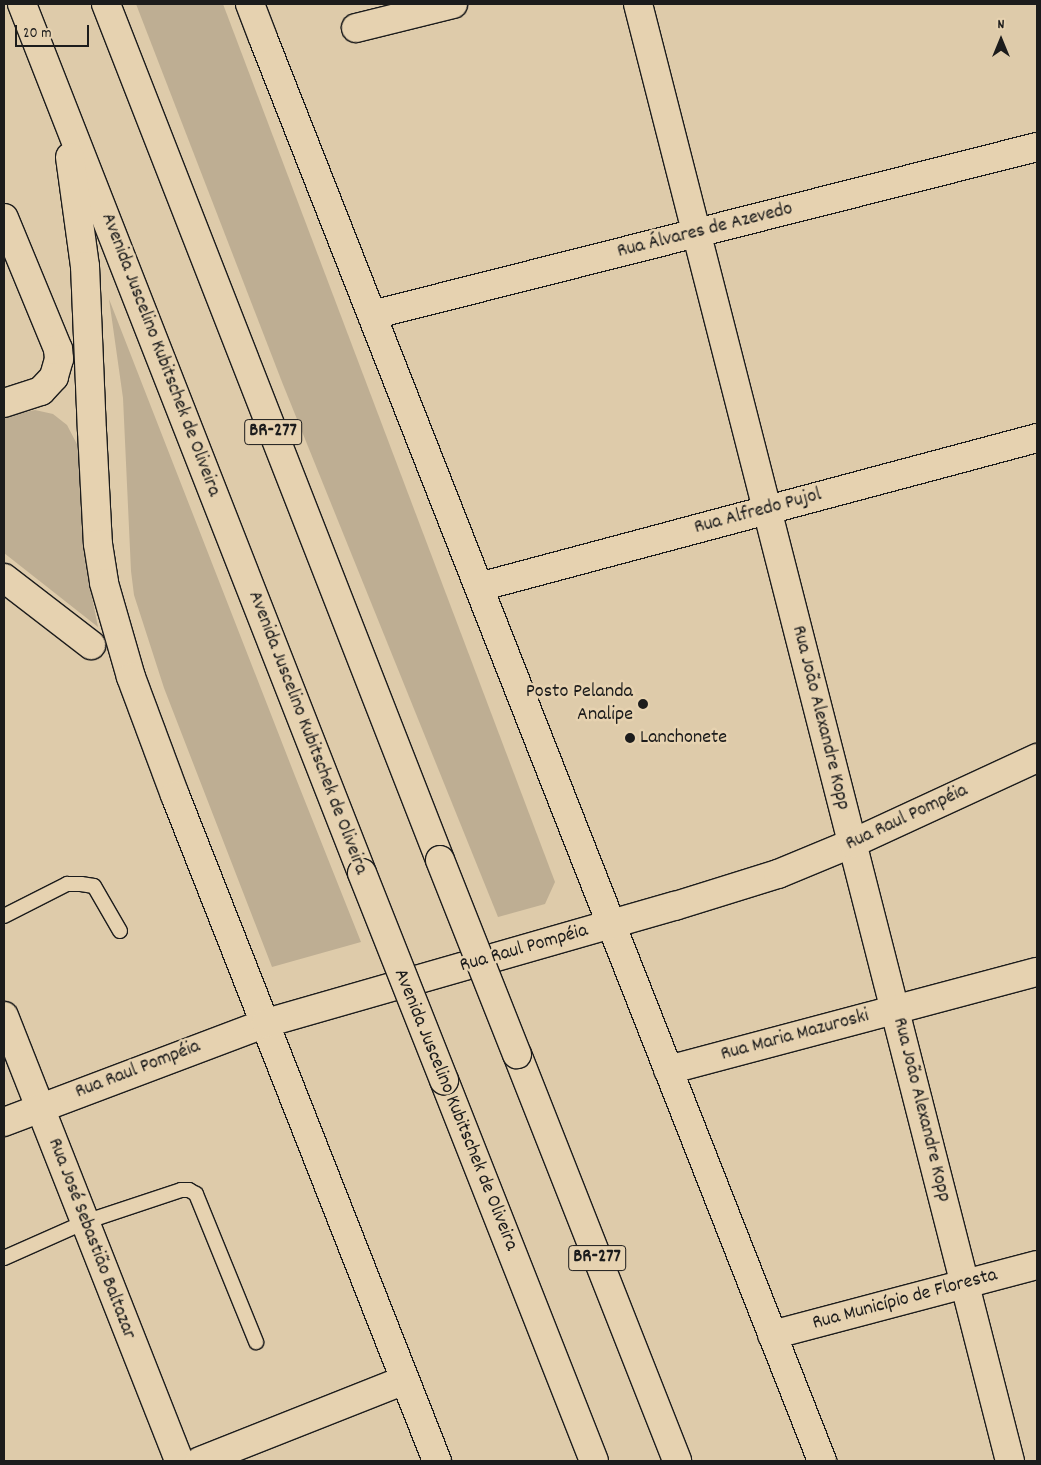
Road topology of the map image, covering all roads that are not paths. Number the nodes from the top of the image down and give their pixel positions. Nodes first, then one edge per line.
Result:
1 (22, 4) edge
2 (106, 4) edge
3 (250, 4) edge
4 (453, 4) edge
5 (638, 4) edge
6 (356, 28) dead end
7 (62, 106) junction
8 (1037, 147) edge
9 (4, 218) edge
10 (696, 233) junction
11 (372, 315) junction
12 (4, 403) edge
13 (1037, 438) edge
14 (767, 510) junction
15 (4, 578) edge
16 (478, 586) junction
17 (91, 646) dead end
18 (1037, 758) edge
19 (852, 843) junction
20 (4, 916) edge
21 (611, 924) junction
22 (120, 931) dead end
23 (1037, 972) edge
24 (895, 1010) junction
25 (4, 1016) edge
26 (266, 1023) junction
27 (668, 1070) junction
28 (40, 1108) junction
29 (4, 1122) edge
30 (85, 1222) junction
31 (4, 1258) edge
32 (1037, 1265) edge
33 (965, 1284) junction
34 (772, 1335) junction
35 (256, 1342) dead end
36 (405, 1380) junction
37 (179, 1461) edge
38 (200, 1461) edge
39 (437, 1461) edge
40 (594, 1461) edge
41 (677, 1461) edge
42 (822, 1461) edge
43 (1010, 1461) edge

1 - 7 main road, Avenida Juscelino Kubitschek de Oliveira
2 - 41 main road, BR-277, bridge
3 - 11 main road
4 - 6 main road
5 - 10 main road, Rua João Alexandre Kopp
7 - 26 main road
7 - 40 main road, Avenida Juscelino Kubitschek de Oliveira, bridge
8 - 10 main road, Rua Álvares de Azevedo
9 - 12 main road
10 - 11 main road, Rua Álvares de Azevedo
10 - 14 main road, Rua João Alexandre Kopp
11 - 16 main road
13 - 14 main road, Rua Alfredo Pujol
14 - 16 main road, Rua Alfredo Pujol
14 - 19 main road, Rua João Alexandre Kopp
15 - 17 main road
16 - 21 main road
18 - 19 main road, Rua Raul Pompéia
19 - 21 main road, Rua Raul Pompéia
19 - 24 main road, Rua João Alexandre Kopp
20 - 22 lane
21 - 26 main road, Rua Raul Pompéia
21 - 27 main road
23 - 24 main road, Rua Maria Mazuroski
24 - 27 main road, Rua Maria Mazuroski
24 - 33 main road, Rua João Alexandre Kopp
25 - 28 main road, Rua José Sebastião Baltazar
26 - 28 main road, Rua Raul Pompéia
26 - 36 main road
27 - 34 main road
28 - 29 main road, Rua Raul Pompéia
28 - 30 main road, Rua José Sebastião Baltazar
30 - 31 lane
30 - 35 lane
30 - 37 main road, Rua José Sebastião Baltazar
32 - 33 main road, Rua Município de Floresta
33 - 34 main road, Rua Município de Floresta
33 - 43 main road, Rua João Alexandre Kopp
34 - 42 main road
36 - 38 main road
36 - 39 main road

